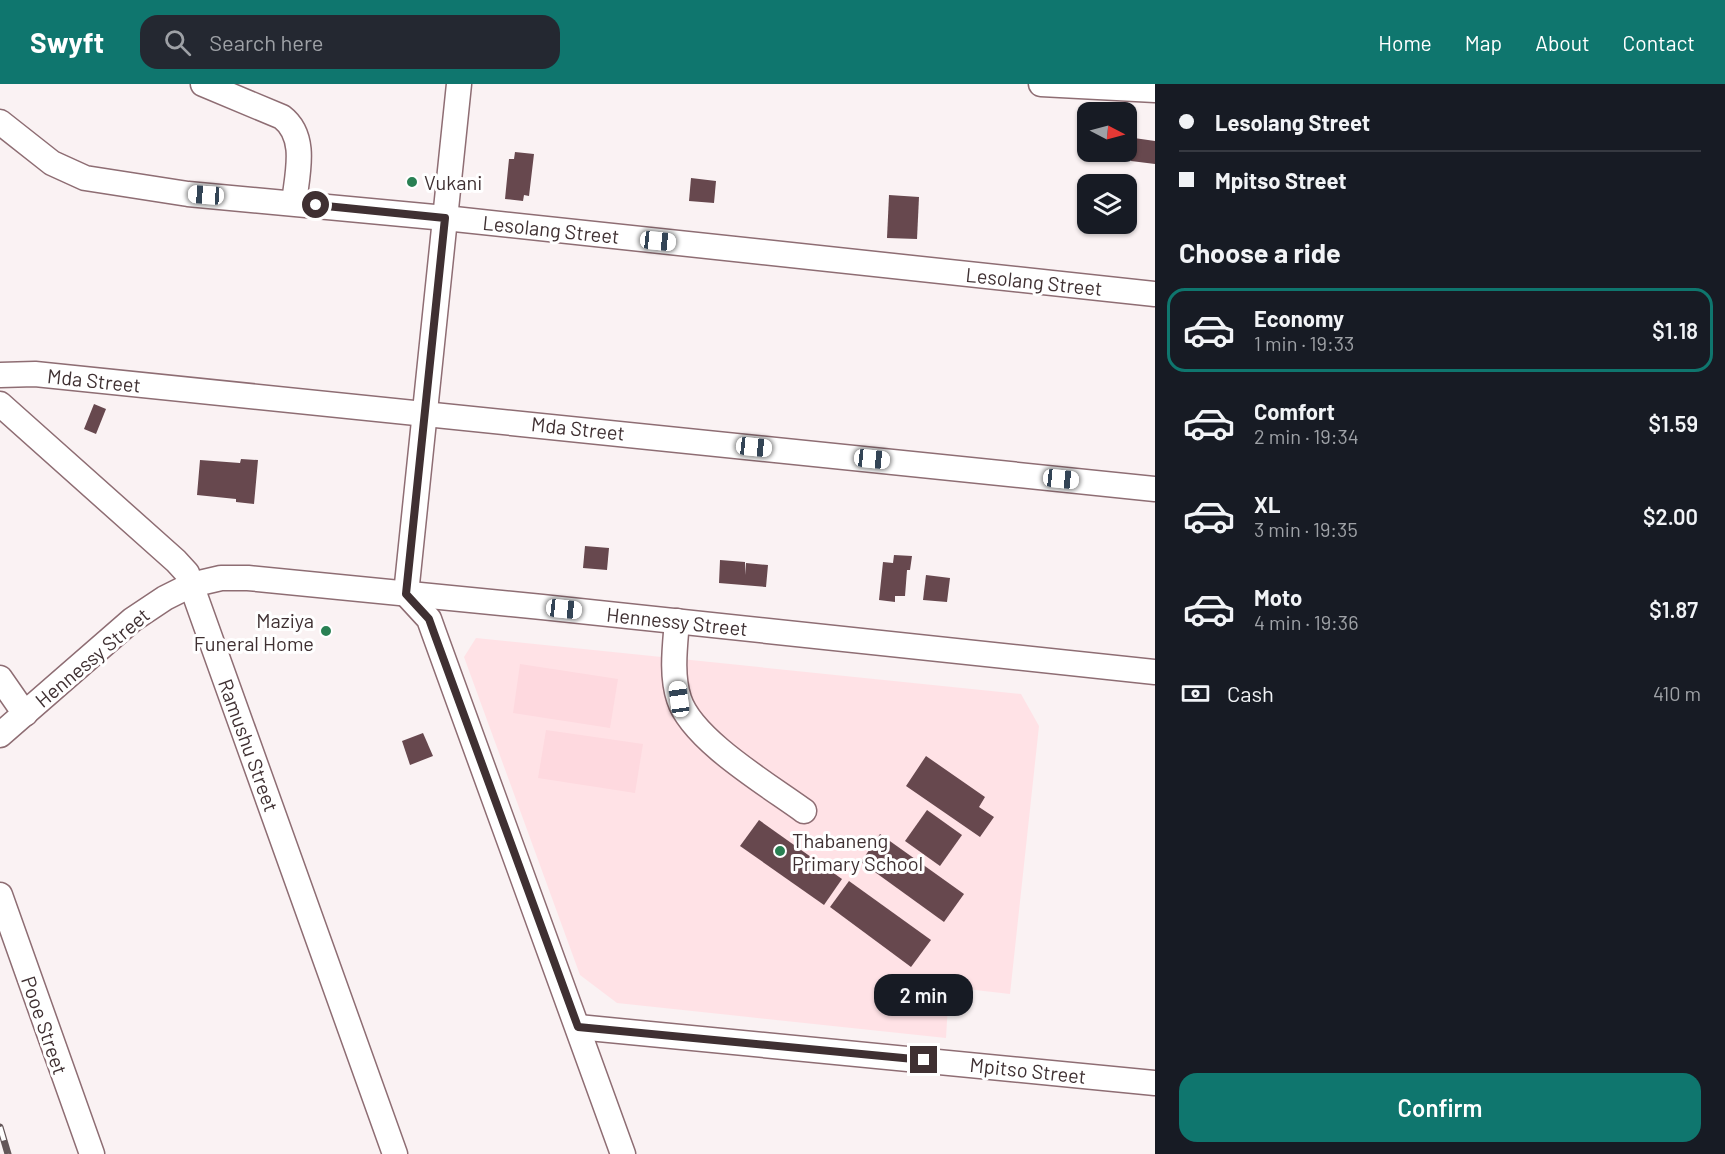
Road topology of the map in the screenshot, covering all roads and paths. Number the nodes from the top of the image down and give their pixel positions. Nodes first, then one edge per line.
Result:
1 (203, 84) edge
2 (459, 84) edge
3 (1041, 84) edge
4 (1155, 90) edge
5 (0, 122) edge
6 (294, 203) junction
7 (445, 218) junction
8 (1155, 294) edge
9 (0, 375) edge
10 (0, 404) edge
11 (424, 412) junction
12 (1155, 489) edge
13 (191, 585) junction
14 (406, 594) junction
15 (677, 621) junction
16 (1155, 672) edge
17 (0, 678) edge
18 (25, 714) junction
19 (0, 735) edge
20 (804, 811) dead end
21 (0, 895) edge
22 (578, 1027) junction
23 (1155, 1083) edge
24 (92, 1154) edge
25 (395, 1154) edge
26 (623, 1154) edge

1 - 6 street
2 - 7 street
3 - 4 street
5 - 6 street, Lesolang Street
6 - 7 street, Lesolang Street
7 - 8 street, Lesolang Street
7 - 11 street
9 - 11 street, Mda Street
10 - 13 street, Ramushu Street
11 - 12 street, Mda Street
11 - 14 street
13 - 14 street, Hennessy Street
13 - 18 street, Hennessy Street
13 - 25 street, Ramushu Street
14 - 15 street, Hennessy Street
14 - 22 street
15 - 16 street, Hennessy Street
15 - 20 street
17 - 18 street
18 - 19 street, Hennessy Street
21 - 24 street, Pooe Street
22 - 23 street, Mpitso Street
22 - 26 street

